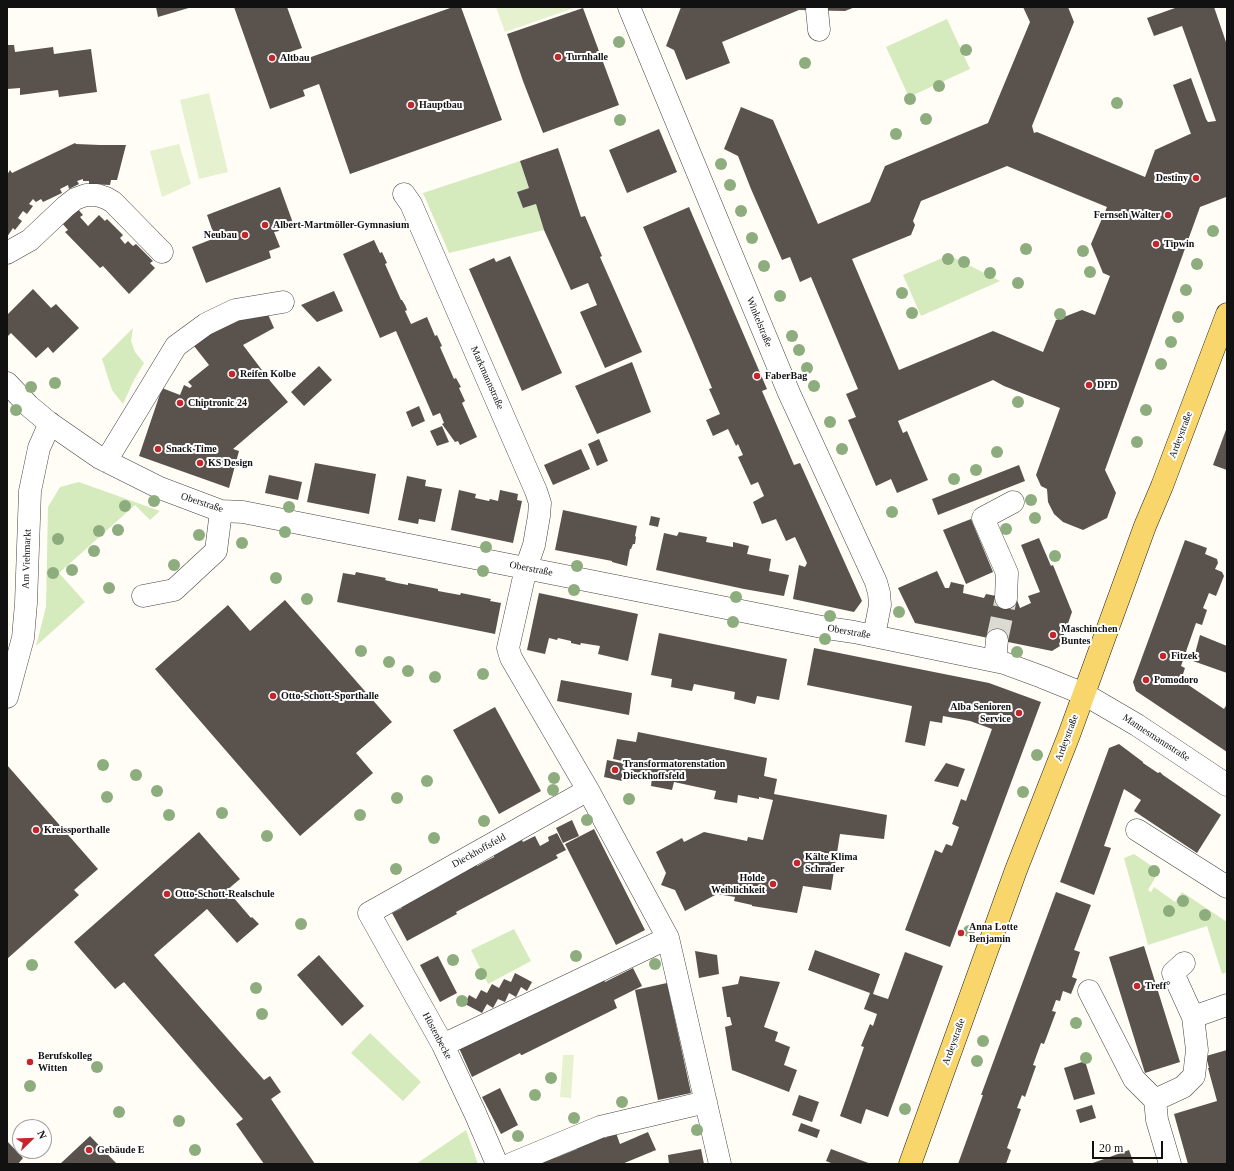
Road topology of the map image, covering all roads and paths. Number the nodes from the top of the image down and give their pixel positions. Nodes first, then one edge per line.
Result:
1 (629, 7) edge
2 (404, 194) dead end
3 (162, 252) dead end
4 (7, 253) edge
5 (283, 302) dead end
6 (1227, 314) edge
7 (7, 383) edge
8 (50, 423) junction
9 (106, 461) junction
10 (1013, 502) dead end
11 (221, 511) junction
12 (526, 568) junction
13 (143, 596) dead end
14 (1006, 598) tunnel mouth
15 (874, 636) junction
16 (1084, 694) junction
17 (7, 697) edge
18 (1227, 785) edge
19 (588, 790) junction
20 (1137, 830) dead end
21 (1227, 887) edge
22 (369, 913) joint
23 (668, 938) junction
24 (1184, 963) dead end
25 (1089, 991) dead end
26 (1227, 1005) edge
27 (1193, 1017) junction
28 (443, 1045) junction
29 (1155, 1100) junction
30 (706, 1102) junction
31 (498, 1164) edge
32 (510, 1164) edge
33 (720, 1164) edge
34 (910, 1164) edge
35 (1170, 1164) edge

1 - 15 street, Winkelstraße
2 - 12 street, Markmannstraße
3 - 4 street
5 - 9 street
6 - 16 main road, Ardeystraße
7 - 8 street, Oberstraße
8 - 9 street, Oberstraße
8 - 17 street, Am Viehmarkt
9 - 11 street, Oberstraße
10 - 14 street
11 - 12 street, Oberstraße
11 - 13 street
12 - 15 street, Oberstraße
12 - 19 street
15 - 16 street, Oberstraße
16 - 18 street, Mannesmannstraße
16 - 34 main road, Ardeystraße
19 - 22 street, Dieckhoffsfeld
19 - 23 street
20 - 21 street
22 - 28 street, Hüstenbecke
23 - 28 street
23 - 30 street
24 - 27 street
25 - 29 street
26 - 27 street
27 - 29 street
28 - 31 street, Hüstenbecke
29 - 35 street
30 - 32 street
30 - 33 street

